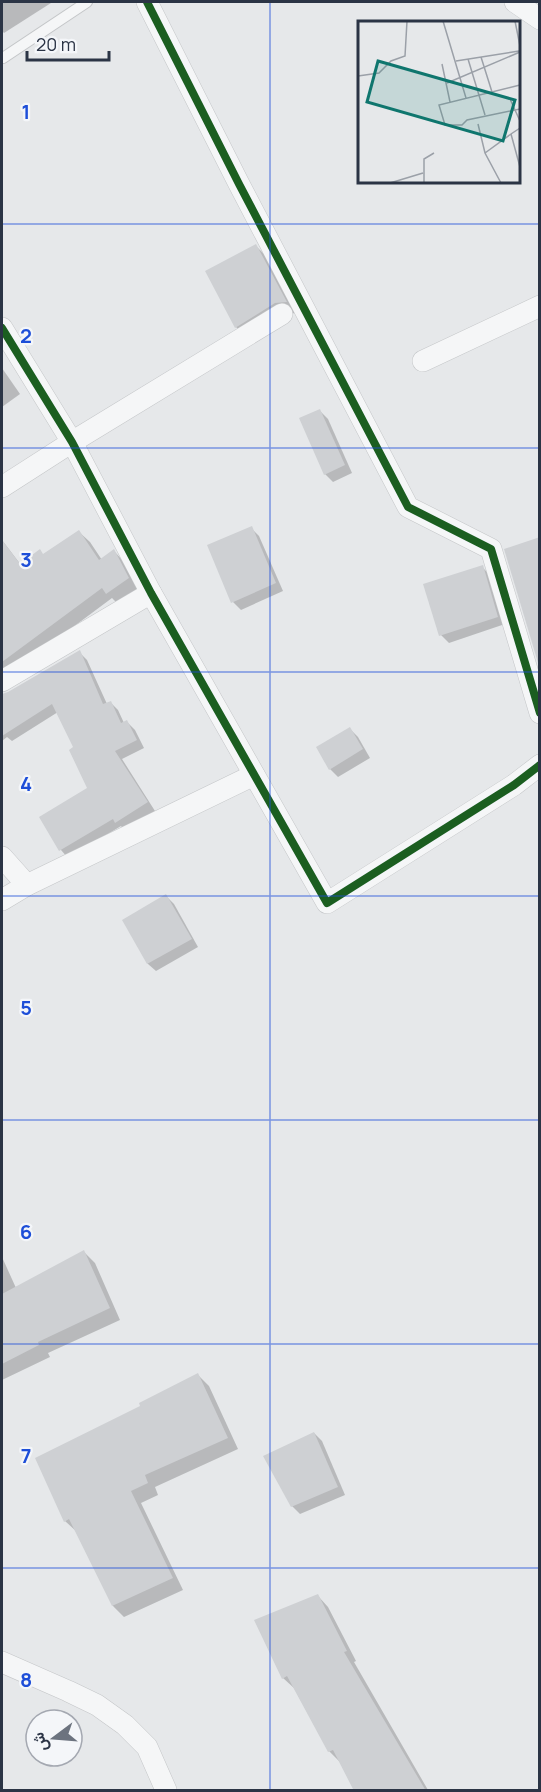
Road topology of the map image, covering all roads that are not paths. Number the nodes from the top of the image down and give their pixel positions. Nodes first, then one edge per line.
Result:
1 (87, 2) edge
2 (147, 2) edge
3 (515, 2) edge
4 (540, 20) edge
5 (3, 58) dead end
6 (540, 306) edge
7 (282, 314) dead end
8 (2, 328) edge
9 (423, 361) dead end
10 (72, 442) junction
11 (2, 488) edge
12 (151, 593) junction
13 (2, 681) edge
14 (540, 713) edge
15 (540, 765) edge
16 (254, 775) junction
17 (2, 857) edge
18 (27, 885) junction
19 (2, 900) edge
20 (2, 1662) edge
21 (166, 1791) edge

1 - 5 lane
2 - 14 street
3 - 4 street
6 - 9 street
7 - 10 street
8 - 10 street
10 - 11 street
10 - 12 street
12 - 13 street
12 - 16 street
15 - 16 street
16 - 18 street
17 - 18 street
18 - 19 street
20 - 21 street

